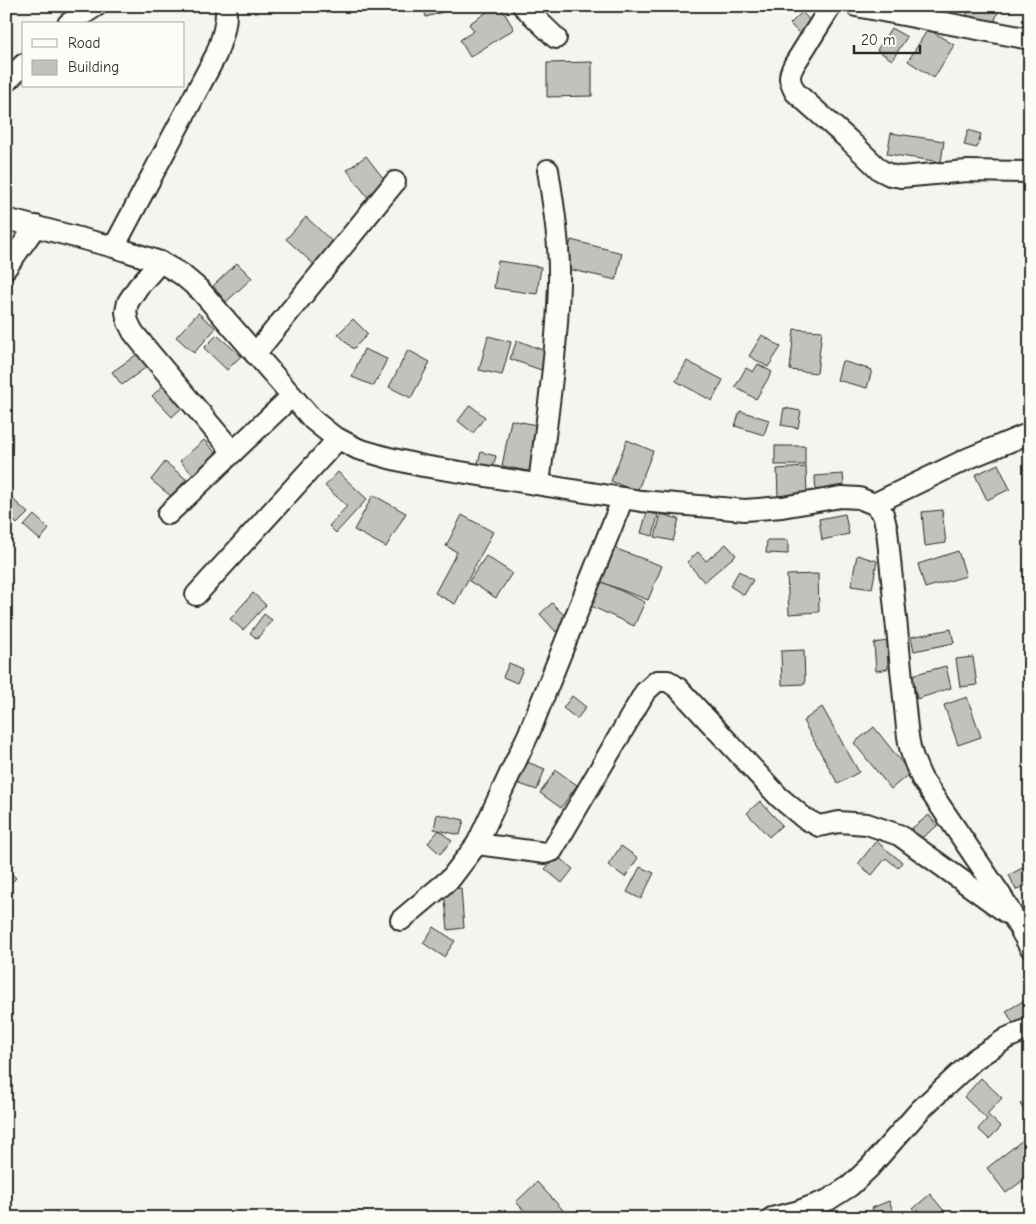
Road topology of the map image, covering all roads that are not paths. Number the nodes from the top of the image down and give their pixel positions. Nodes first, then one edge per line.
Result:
1 (96, 6) edge
2 (226, 6) edge
3 (523, 6) edge
4 (831, 6) edge
5 (856, 6) edge
6 (71, 22) edge
7 (556, 38) dead end
8 (1030, 39) edge
9 (22, 66) edge
10 (6, 82) edge
11 (548, 170) dead end
12 (1030, 172) edge
13 (395, 182) dead end
14 (6, 219) edge
15 (36, 226) junction
16 (114, 247) junction
17 (160, 262) junction
18 (6, 268) edge
19 (255, 354) junction
20 (292, 396) junction
21 (1030, 433) edge
22 (338, 439) junction
23 (233, 452) junction
24 (539, 484) junction
25 (623, 498) junction
26 (874, 504) junction
27 (168, 514) dead end
28 (196, 595) dead end
29 (477, 844) junction
30 (1014, 919) junction
31 (402, 920) dead end
32 (1030, 947) edge
33 (1030, 1028) edge
34 (772, 1218) edge

1 - 6 street
2 - 16 street
3 - 7 street
4 - 12 street
5 - 8 street
9 - 10 street
11 - 24 street
13 - 19 street
14 - 15 street
15 - 16 street
15 - 18 street
16 - 17 street
17 - 19 street
17 - 23 street
19 - 20 street
20 - 22 street
20 - 23 street
21 - 26 street
22 - 24 street
22 - 28 street
23 - 27 street
24 - 25 street
25 - 26 street
25 - 29 street
26 - 30 street
29 - 30 street
29 - 31 street
30 - 32 street
33 - 34 street

